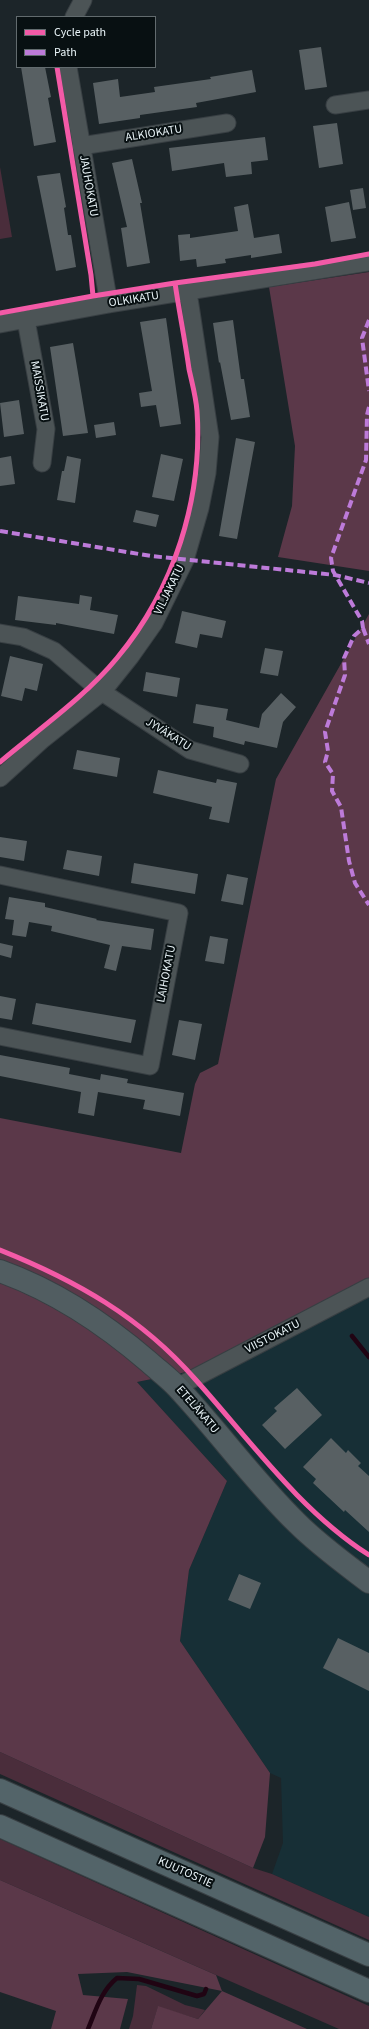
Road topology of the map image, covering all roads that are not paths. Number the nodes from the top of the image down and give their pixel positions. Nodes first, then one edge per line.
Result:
1 (83, 0) edge
2 (75, 16) edge
3 (68, 68) edge
4 (369, 100) edge
5 (335, 105) dead end
6 (227, 123) dead end
7 (81, 146) junction
8 (369, 262) edge
9 (188, 292) junction
10 (109, 304) junction
11 (26, 320) junction
12 (0, 324) edge
13 (42, 463) dead end
14 (0, 633) edge
15 (102, 692) junction
16 (240, 764) dead end
17 (0, 778) edge
18 (0, 875) edge
19 (0, 1036) edge
20 (0, 1271) edge
21 (369, 1287) edge
22 (177, 1387) junction
23 (369, 1582) edge
24 (0, 1790) edge
25 (0, 1826) edge
26 (369, 1956) edge
27 (369, 1991) edge

1 - 2 street
3 - 7 street, JAUHOKATU
4 - 5 street
6 - 7 street, ALKIOKATU
7 - 10 street, JAUHOKATU
8 - 9 street, OLKIKATU
9 - 10 street, OLKIKATU
9 - 15 street, VILJAKATU
10 - 11 street, OLKIKATU
11 - 12 street, OLKIKATU
11 - 13 street, MAISSIKATU
14 - 15 street, JYVÄKATU
15 - 16 street, JYVÄKATU
15 - 17 street, VILJAKATU
18 - 19 street, LAIHOKATU
20 - 22 main road, ETELÄKATU
21 - 22 street, VIISTOKATU
22 - 23 main road, ETELÄKATU
24 - 26 highway, KUUTOSTIE
25 - 27 highway

